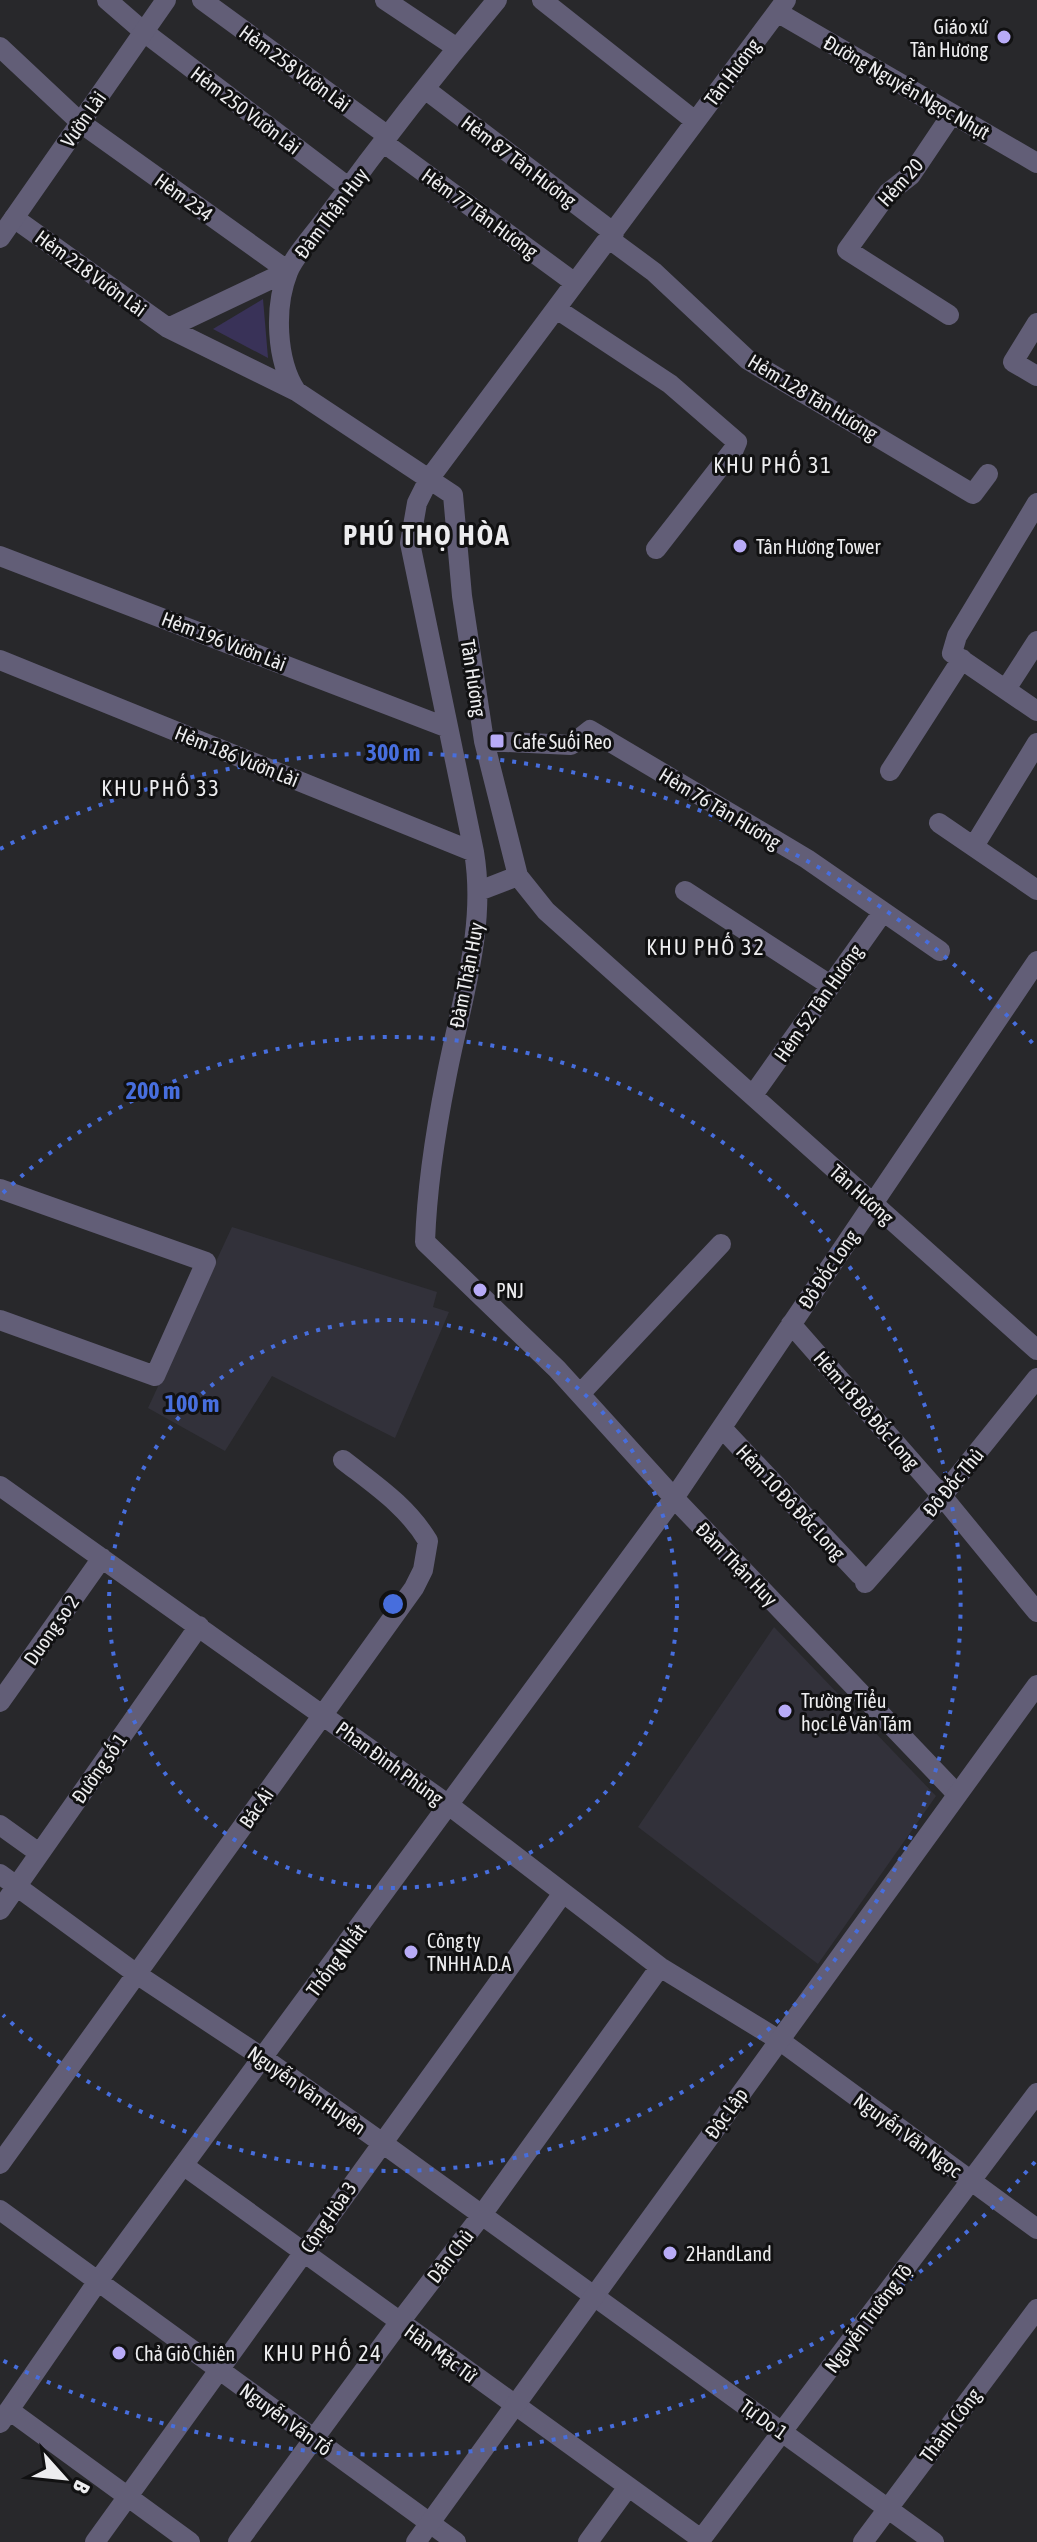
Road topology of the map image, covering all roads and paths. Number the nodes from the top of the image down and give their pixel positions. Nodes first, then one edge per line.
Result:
1 (107, 0) edge
2 (166, 0) edge
3 (202, 0) edge
4 (385, 0) edge
5 (497, 0) edge
6 (542, 0) edge
7 (782, 6) edge
8 (144, 32) junction
9 (0, 47) edge
10 (457, 48) junction
11 (425, 89) junction
12 (952, 114) junction
13 (695, 121) junction
14 (81, 123) junction
15 (386, 140) junction
16 (1037, 163) edge
17 (348, 187) junction
18 (14, 218) junction
19 (611, 236) junction
20 (0, 238) edge
21 (288, 271) junction
22 (575, 283) junction
23 (558, 310) junction
24 (949, 315) dead end
25 (1037, 323) edge
26 (168, 328) junction
27 (1037, 376) edge
28 (296, 391) junction
29 (988, 474) dead end
30 (429, 479) junction
31 (1037, 503) edge
32 (656, 549) dead end
33 (0, 556) edge
34 (1037, 641) edge
35 (962, 659) junction
36 (0, 660) edge
37 (1006, 689) junction
38 (1037, 711) edge
39 (448, 728) junction
40 (484, 741) junction
41 (1037, 743) edge
42 (890, 771) dead end
43 (939, 823) dead end
44 (974, 846) junction
45 (474, 852) junction
46 (518, 876) junction
47 (1037, 890) edge
48 (479, 891) junction
49 (685, 891) dead end
50 (883, 912) junction
51 (940, 951) dead end
52 (1037, 961) edge
53 (830, 985) junction
54 (753, 1095) junction
55 (0, 1189) edge
56 (873, 1203) junction
57 (721, 1244) dead end
58 (0, 1320) edge
59 (791, 1324) junction
60 (1037, 1350) edge
61 (1037, 1378) edge
62 (580, 1394) junction
63 (722, 1428) junction
64 (343, 1460) dead end
65 (0, 1486) edge
66 (942, 1496) junction
67 (674, 1498) junction
68 (102, 1558) junction
69 (862, 1579) joint
70 (1037, 1612) edge
71 (199, 1626) junction
72 (1037, 1685) edge
73 (0, 1702) edge
74 (322, 1714) junction
75 (957, 1794) junction
76 (450, 1806) junction
77 (0, 1825) edge
78 (39, 1853) junction
79 (8, 1880) edge
80 (563, 1893) junction
81 (0, 1910) edge
82 (660, 1967) junction
83 (138, 1975) junction
84 (779, 2040) junction
85 (263, 2058) junction
86 (1037, 2093) edge
87 (381, 2142) junction
88 (0, 2164) edge
89 (183, 2165) junction
90 (971, 2181) junction
91 (0, 2210) edge
92 (481, 2216) junction
93 (1037, 2229) edge
94 (303, 2253) junction
95 (98, 2281) junction
96 (594, 2296) junction
97 (1037, 2309) edge
98 (399, 2323) junction
99 (218, 2370) junction
100 (515, 2406) junction
101 (5, 2417) edge
102 (782, 2432) junction
103 (313, 2439) junction
104 (628, 2487) junction
105 (128, 2497) junction
106 (888, 2508) junction
107 (429, 2523) junction
108 (700, 2541) edge
109 (95, 2542) edge
110 (190, 2542) edge
111 (238, 2542) edge
112 (416, 2542) edge
113 (456, 2542) edge
114 (588, 2542) edge
115 (863, 2542) edge
116 (934, 2542) edge

1 - 8 street, Hẻm 250 Vườn Lài
2 - 8 street, Vườn Lài
3 - 15 street, Hẻm 258 Vườn Lài
4 - 10 street
5 - 10 street, Đàm Thận Huy
6 - 13 street
7 - 12 street, Đường Nguyễn Ngọc Nhựt
7 - 13 street, Tân Hương
8 - 14 street, Vườn Lài
8 - 17 street, Hẻm 250 Vườn Lài
9 - 14 street, Hèm 234
10 - 11 street, Đàm Thận Huy
11 - 15 street, Đàm Thận Huy
11 - 19 street, Hẻm 87 Tân Hương
12 - 16 street, Đường Nguyễn Ngọc Nhựt
12 - 24 street, Hẻm 20
13 - 19 street, Tân Hương
14 - 18 street, Vườn Lài
14 - 21 street, Hèm 234
15 - 17 street, Đàm Thận Huy
15 - 22 street, Hẻm 77 Tân Hương
17 - 21 street, Đàm Thận Huy
18 - 20 street, Vườn Lài
18 - 26 street, Hẻm 218 Vườn Lài
19 - 22 street, Tân Hương
19 - 29 street, Hẻm 128 Tân Hương
21 - 26 street, Hẻm 218 Vườn Lài
21 - 28 street, Đàm Thận Huy
22 - 23 street, Tân Hương
23 - 30 street, Tân Hương
23 - 32 street
25 - 27 street
26 - 28 street, Hẻm 218 Vườn Lài
28 - 30 street
30 - 39 street, Đàm Thận Huy
30 - 40 street, Tân Hương
31 - 35 street
33 - 39 street, Hẻm 196 Vườn Lài
34 - 37 street
35 - 37 street
35 - 42 street
36 - 45 street, Hẻm 186 Vườn Lài
37 - 38 street
39 - 45 street, Đàm Thận Huy
40 - 46 street, Tân Hương
40 - 50 street, Hẻm 76 Tân Hương
41 - 44 street
43 - 44 street
44 - 47 street
45 - 48 street, Đàm Thận Huy
46 - 48 street
46 - 54 street, Tân Hương
48 - 62 street, Đàm Thận Huy
49 - 53 street
50 - 51 street, Hẻm 76 Tân Hương
50 - 53 street, Hẻm 52 Tân Hương
52 - 56 street, Đô Đốc Long
53 - 54 street, Hẻm 52 Tân Hương
54 - 56 street, Tân Hương
55 - 58 street
56 - 59 street, Đô Đốc Long
56 - 60 street, Tân Hương
57 - 62 street
59 - 63 street, Đô Đốc Long
59 - 66 street, Hẻm 18 Đô Đốc Long
61 - 66 street, Đô Đốc Thủ
62 - 67 street, Đàm Thận Huy
63 - 67 street, Đô Đốc Long
63 - 69 street, Hẻm 10 Đô Đốc Long
64 - 74 street, Bác Ái
65 - 68 street, Phan Đình Phùng
66 - 69 street, Đô Đốc Thủ
66 - 70 street, Hẻm 18 Đô Đốc Long
67 - 75 street, Đàm Thận Huy
67 - 76 street, Thống Nhất
68 - 71 street, Phan Đình Phùng
68 - 73 street, Duong so 2
71 - 74 street, Phan Đình Phùng
71 - 78 street, Đường số 1
72 - 75 street, Độc Lập
74 - 76 street, Phan Đình Phùng
74 - 83 street, Bác Ái
75 - 84 street, Độc Lập
76 - 80 street, Phan Đình Phùng
76 - 85 street, Thống Nhất
77 - 78 street
78 - 79 street, Đường số 1
79 - 81 street, Đường số 1
79 - 83 street, Nguyễn Văn Huyên
80 - 82 street, Phan Đình Phùng
80 - 87 street, Cộng Hòa 3
82 - 84 street, Phan Đình Phùng
82 - 92 street, Dân Chủ
83 - 85 street, Nguyễn Văn Huyên
83 - 88 street, Bác Ái
84 - 90 street, Nguyễn Văn Ngọc
84 - 96 street, Độc Lập
85 - 87 street, Nguyễn Văn Huyên
85 - 89 street, Thống Nhất
86 - 90 street, Nguyễn Trường Tộ
87 - 92 street, Nguyễn Văn Huyên
87 - 94 street, Cộng Hòa 3
89 - 94 street, Hàn Mặc Tử
89 - 95 street, Thống Nhất
90 - 93 street, Nguyễn Văn Ngọc
90 - 102 street, Nguyễn Trường Tộ
91 - 95 street, Nguyễn Văn Tố
92 - 96 street, Nguyễn Văn Huyên
92 - 98 street, Dân Chủ
94 - 98 street, Hàn Mặc Tử
94 - 99 street, Cộng Hòa 3
95 - 99 street, Nguyễn Văn Tố
95 - 101 street, Thống Nhất
96 - 100 street, Độc Lập
96 - 102 street, Tự Do 1
97 - 106 street, Thành Công
98 - 100 street, Hàn Mặc Tử
98 - 103 street, Dân Chủ
99 - 103 street, Nguyễn Văn Tố
99 - 105 street, Cộng Hòa 3
100 - 104 street, Hàn Mặc Tử
100 - 107 street, Độc Lập
101 - 105 street
102 - 106 street, Tự Do 1
102 - 108 street, Nguyễn Trường Tộ
103 - 107 street, Nguyễn Văn Tố
103 - 111 street, Dân Chủ
104 - 108 street, Hàn Mặc Tử
104 - 114 street
105 - 109 street, Cộng Hòa 3
105 - 110 street
106 - 115 street, Thành Công
106 - 116 street, Tự Do 1
107 - 112 street, Độc Lập
107 - 113 street, Nguyễn Văn Tố

